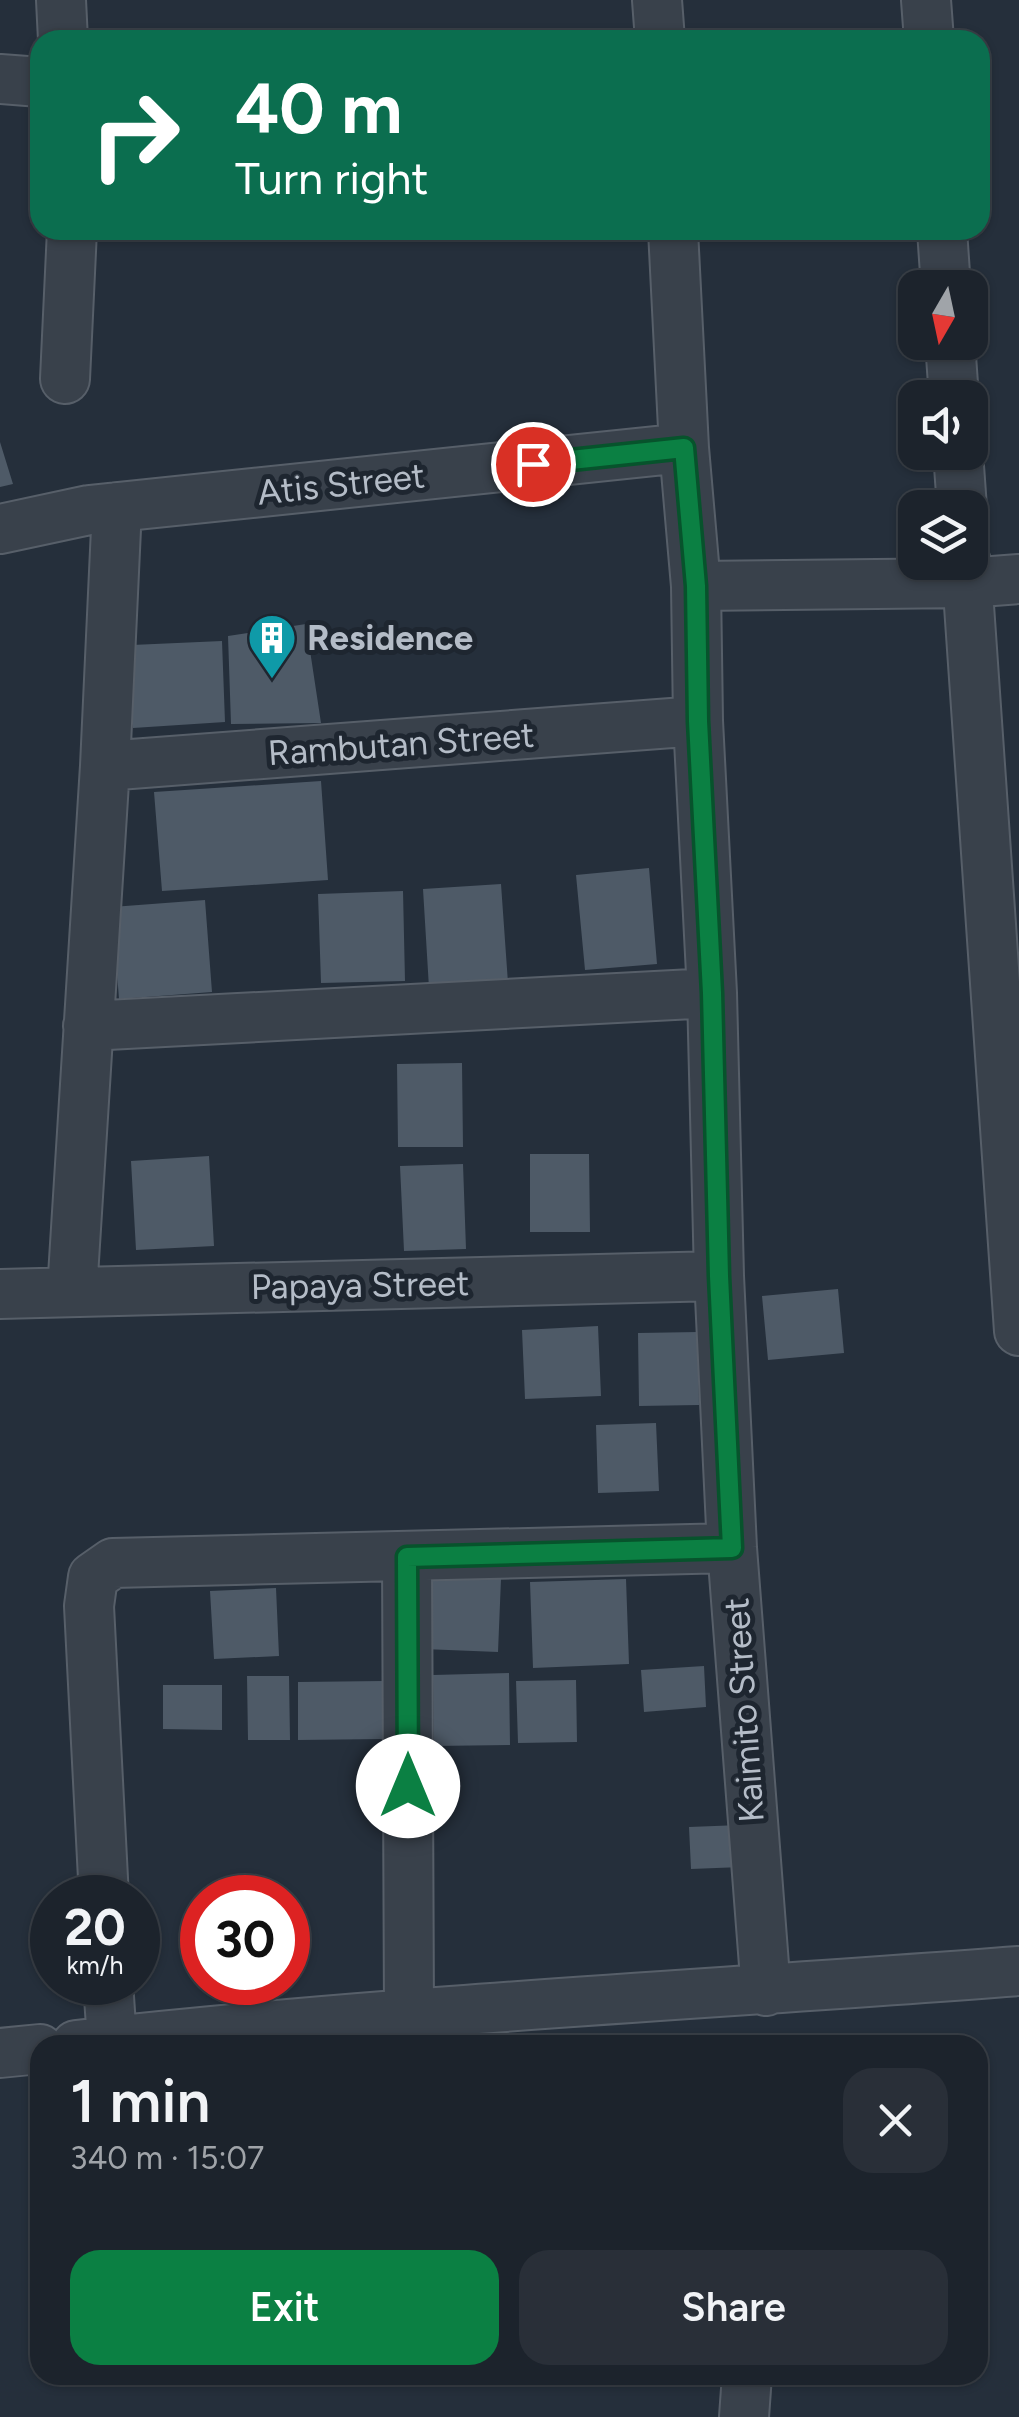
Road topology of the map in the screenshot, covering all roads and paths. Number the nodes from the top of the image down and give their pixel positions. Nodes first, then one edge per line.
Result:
1 (61, 0) edge
2 (657, 0) edge
3 (926, 0) edge
4 (62, 30) edge
5 (659, 30) edge
6 (928, 30) edge
7 (0, 79) edge
8 (30, 81) edge
9 (72, 240) edge
10 (674, 240) edge
11 (943, 240) edge
12 (945, 270) edge
13 (66, 379) dead end
14 (684, 448) junction
15 (117, 507) junction
16 (0, 529) edge
17 (988, 575) edge
18 (898, 576) edge
19 (1019, 579) edge
20 (967, 580) edge
21 (696, 586) junction
22 (698, 721) junction
23 (105, 766) junction
24 (712, 993) junction
25 (88, 1026) junction
26 (719, 1276) junction
27 (72, 1292) junction
28 (0, 1294) edge
29 (1019, 1330) edge
30 (732, 1548) junction
31 (407, 1557) junction
32 (103, 1875) edge
33 (1019, 1970) edge
34 (766, 1990) junction
35 (103, 2005) edge
36 (409, 2014) junction
37 (96, 2035) edge
38 (181, 2035) edge
39 (30, 2050) edge
40 (0, 2054) edge
41 (747, 2385) edge
42 (744, 2417) edge

1 - 4 street
2 - 5 street
3 - 6 street
7 - 8 street
9 - 13 street
10 - 14 street, Kaimito Street
11 - 12 street
14 - 15 street, Atis Street
14 - 21 street, Kaimito Street
15 - 16 street, Atis Street
15 - 23 street
17 - 19 street
18 - 21 street
20 - 29 street
21 - 22 street, Kaimito Street
22 - 23 street, Rambutan Street
22 - 24 street, Kaimito Street
23 - 25 street
24 - 25 street
24 - 26 street, Kaimito Street
25 - 27 street
26 - 27 street, Papaya Street
26 - 30 street, Kaimito Street
27 - 28 street, Papaya Street
30 - 31 street
30 - 34 street, Kaimito Street
31 - 32 street
31 - 36 street
33 - 34 street
34 - 36 street
35 - 37 street
36 - 38 street
39 - 40 street
41 - 42 street

